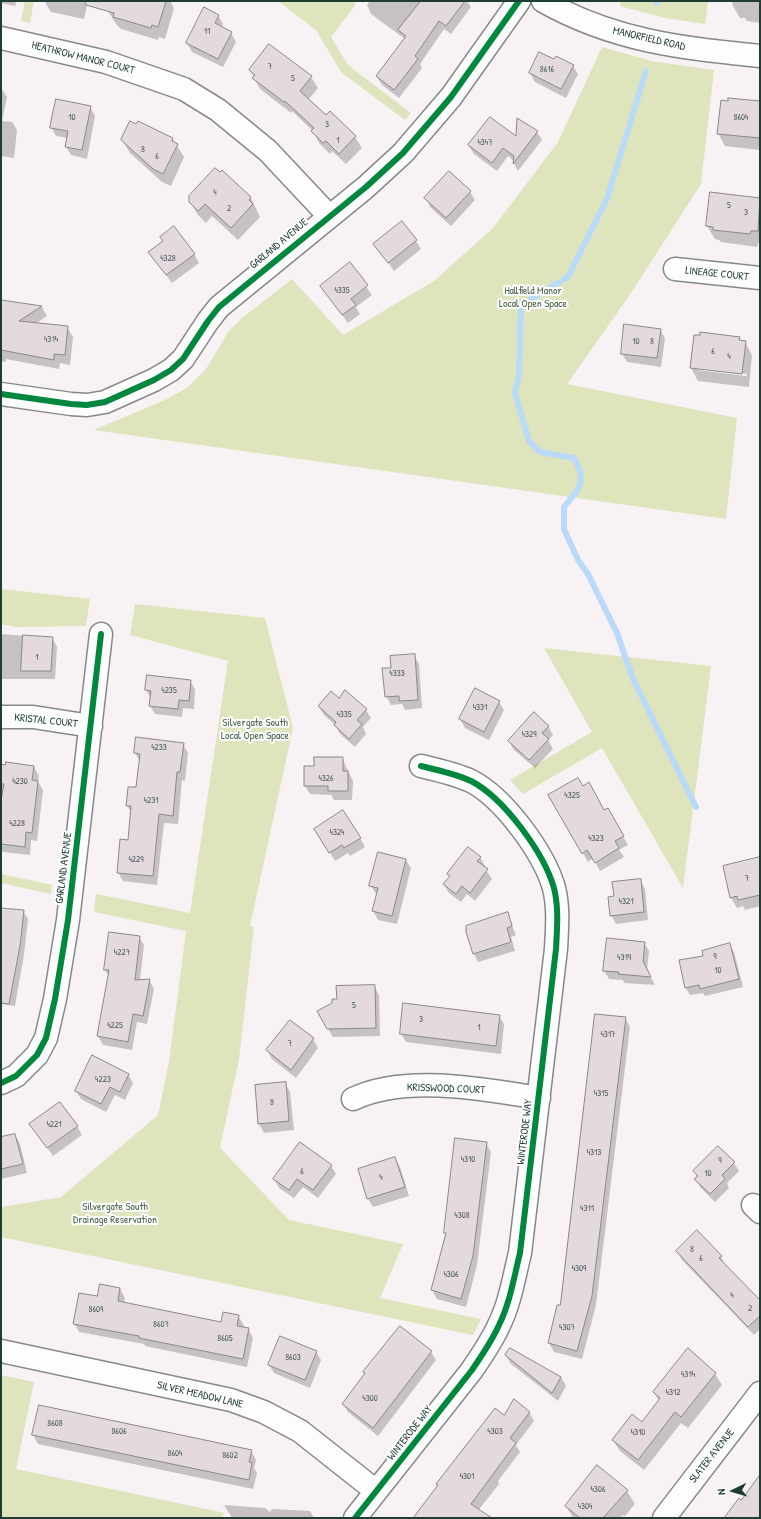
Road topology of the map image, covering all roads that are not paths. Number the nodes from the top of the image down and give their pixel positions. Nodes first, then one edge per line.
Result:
1 (519, 1) edge
2 (543, 1) edge
3 (1, 38) edge
4 (760, 56) edge
5 (329, 216) junction
6 (675, 269) dead end
7 (760, 278) edge
8 (1, 394) edge
9 (101, 634) dead end
10 (1, 717) edge
11 (91, 726) junction
12 (421, 766) dead end
13 (1, 1083) edge
14 (539, 1098) junction
15 (353, 1099) dead end
16 (1, 1351) edge
17 (760, 1393) edge
18 (376, 1491) junction
19 (355, 1518) edge
20 (664, 1518) edge

1 - 5 street, GARLAND AVENUE
2 - 4 street, MANORFIELD ROAD
3 - 5 street, HEATHROW MANOR COURT
5 - 8 street, GARLAND AVENUE
6 - 7 street, LINEAGE COURT
9 - 11 street, GARLAND AVENUE
10 - 11 street, KRISTAL COURT
11 - 13 street, GARLAND AVENUE
12 - 14 street, WINTERODE WAY
14 - 15 street, KRISSWOOD COURT
14 - 18 street, WINTERODE WAY
16 - 18 street, SILVER MEADOW LANE
17 - 20 street, SLATER AVENUE
18 - 19 street, WINTERODE WAY

